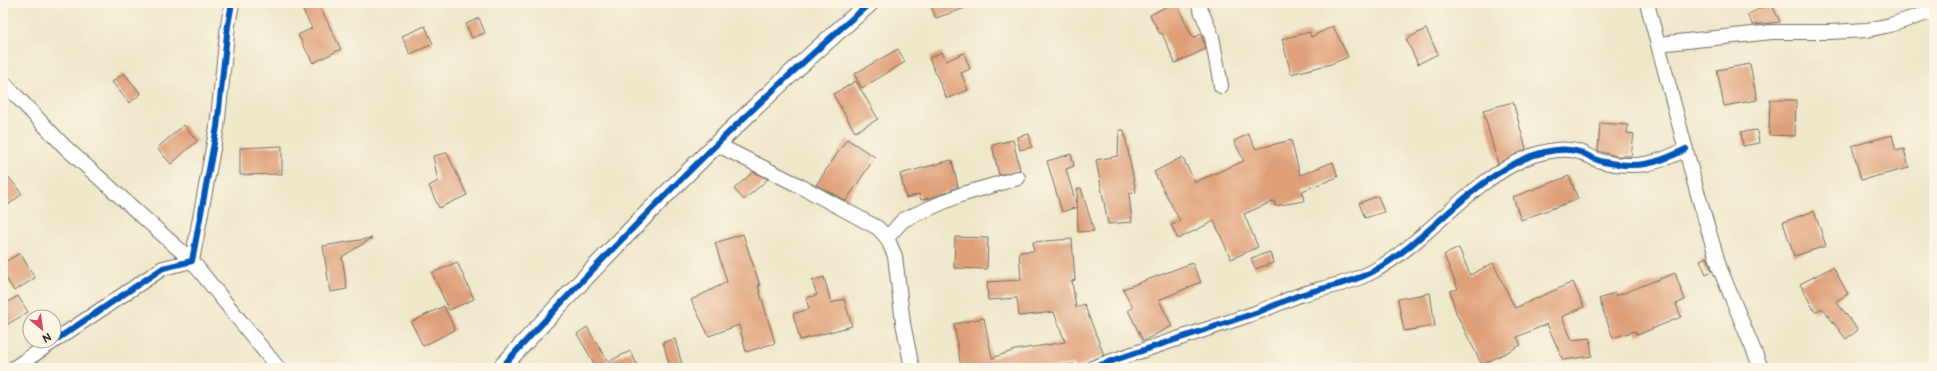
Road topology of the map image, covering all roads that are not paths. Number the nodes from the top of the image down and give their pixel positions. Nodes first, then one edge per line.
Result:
1 (232, 3) edge
2 (870, 3) edge
3 (1198, 3) edge
4 (1646, 3) edge
5 (1934, 11) edge
6 (1658, 44) junction
7 (3, 82) edge
8 (1221, 86) dead end
9 (716, 144) junction
10 (1686, 148) junction
11 (1018, 178) dead end
12 (886, 238) junction
13 (192, 261) junction
14 (62, 336) edge
15 (42, 349) edge
16 (14, 368) edge
17 (278, 368) edge
18 (501, 368) edge
19 (912, 368) edge
20 (1092, 368) edge
21 (1761, 368) edge

1 - 13 street
2 - 9 street
3 - 8 street
4 - 6 street
5 - 6 street
6 - 10 street
7 - 13 street
9 - 12 street
9 - 18 street
10 - 20 street
10 - 21 street
11 - 12 street
12 - 19 street
13 - 14 street
13 - 17 street
15 - 16 street

